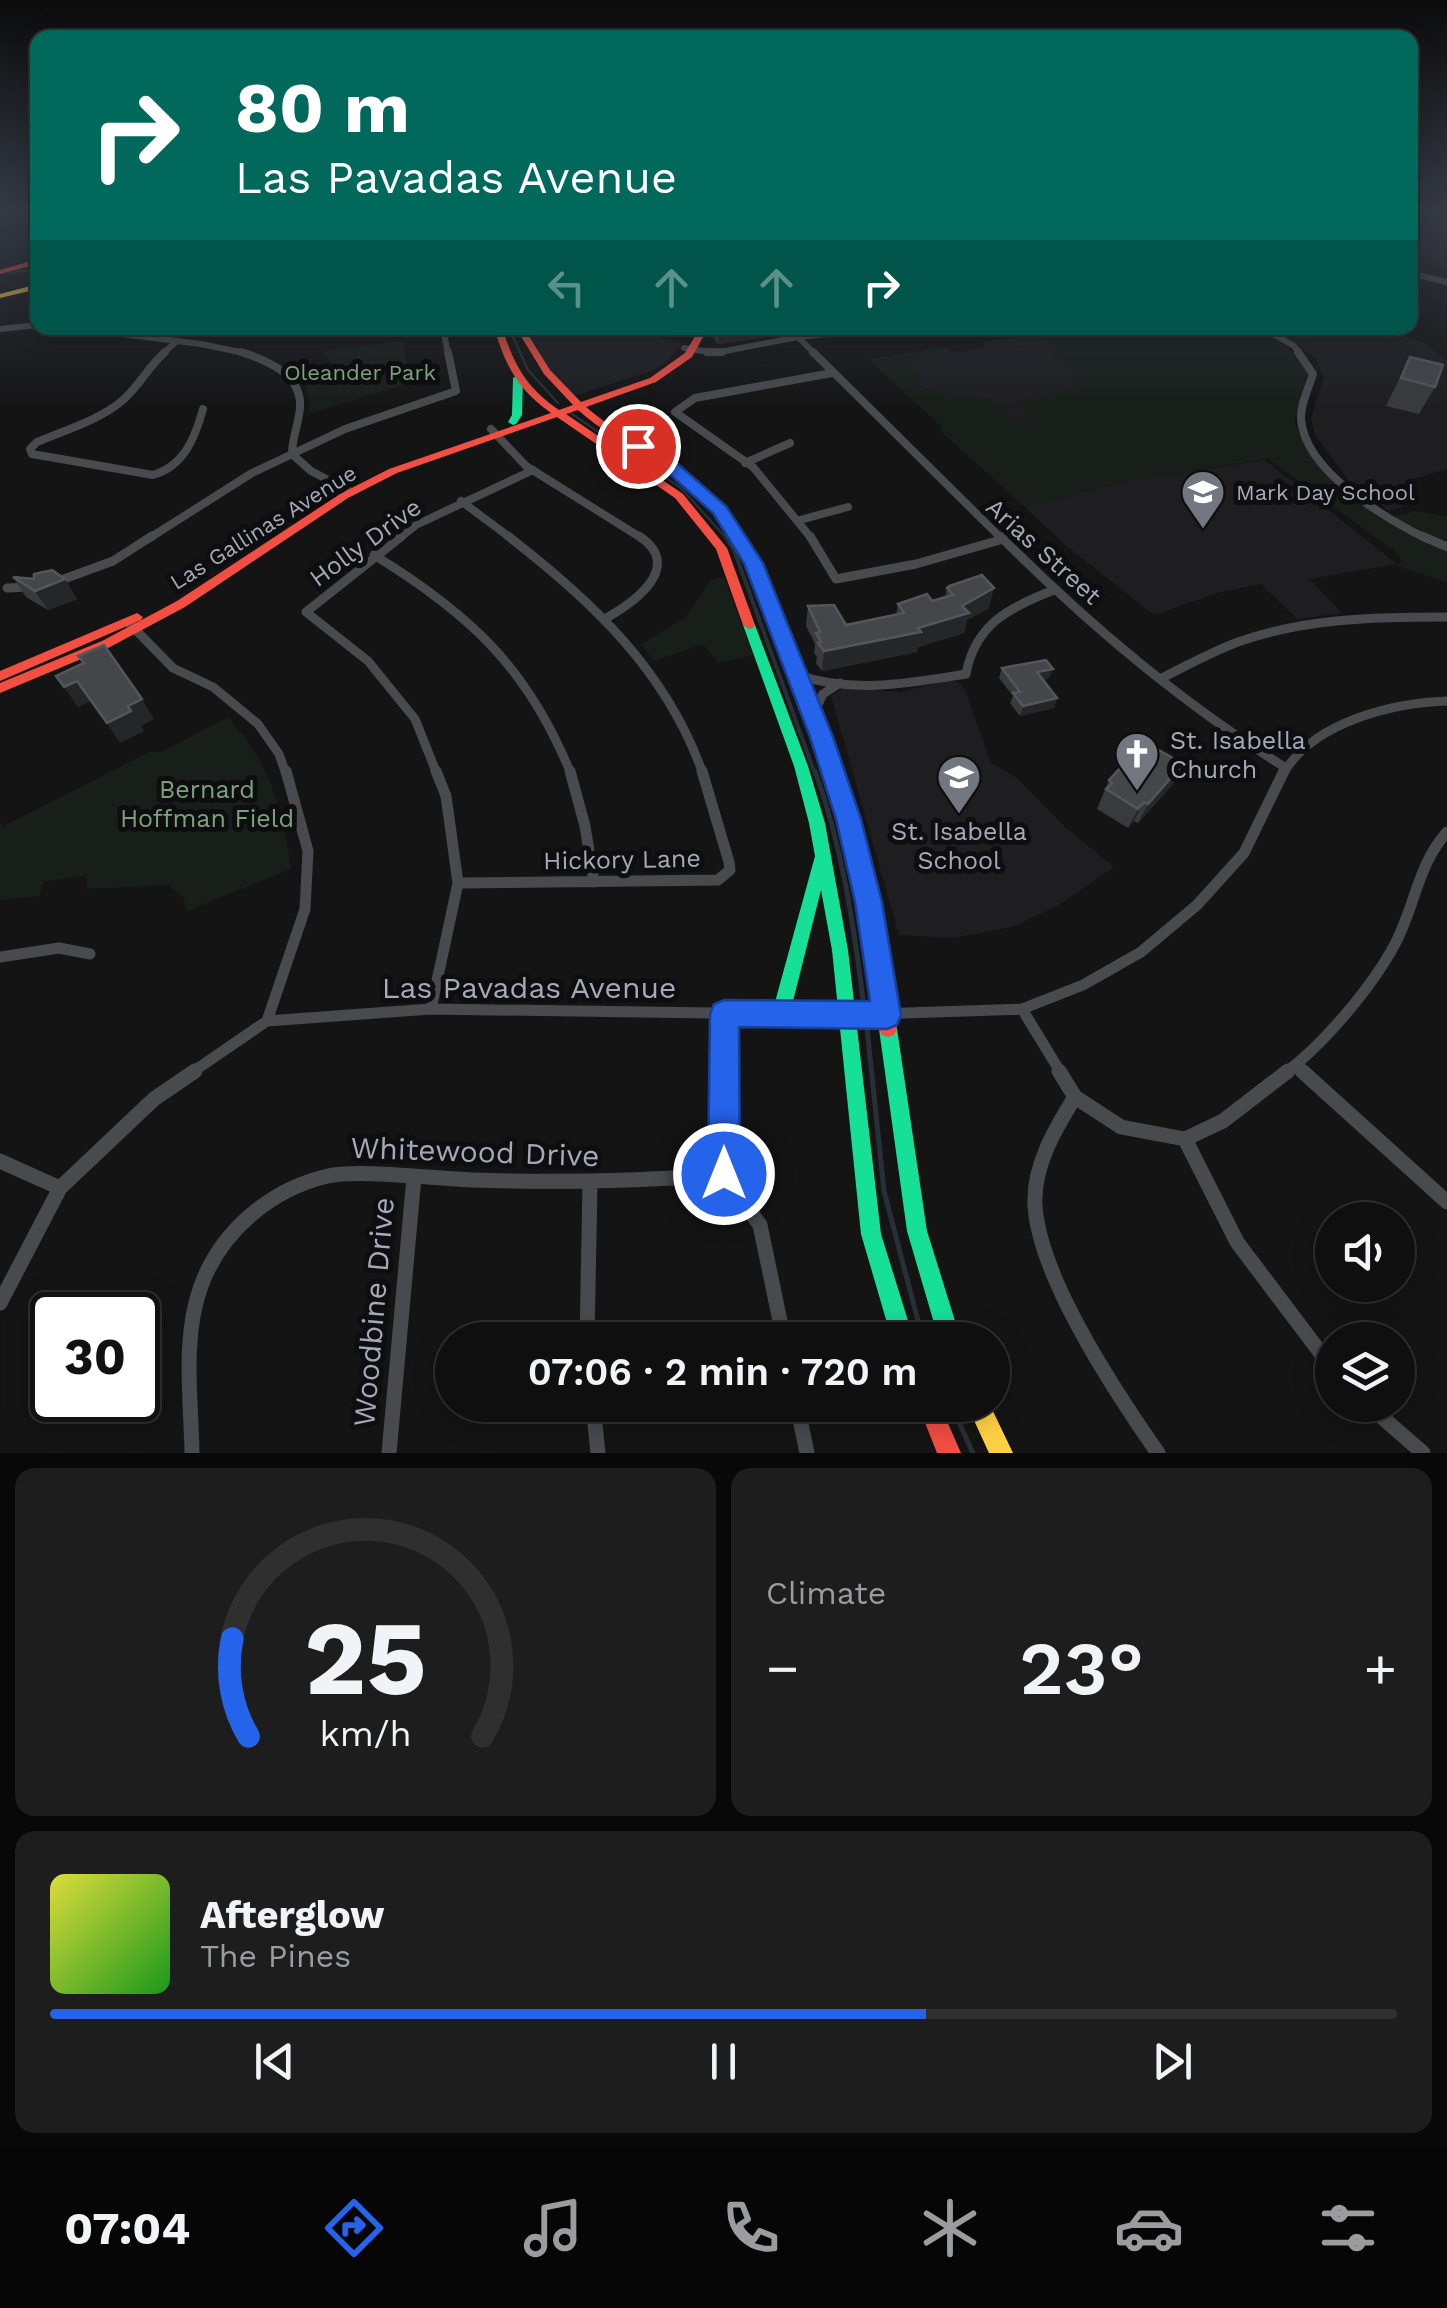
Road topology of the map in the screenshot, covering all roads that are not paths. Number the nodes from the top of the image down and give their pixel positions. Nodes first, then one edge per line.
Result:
1 (1422, 276) edge
2 (1447, 282) edge
3 (30, 283) edge
4 (0, 290) edge
5 (30, 326) edge
6 (0, 329) edge
7 (101, 335) edge
8 (445, 335) edge
9 (501, 335) edge
10 (524, 335) edge
11 (697, 335) edge
12 (824, 335) edge
13 (1276, 335) edge
14 (105, 336) joint
15 (798, 338) junction
16 (176, 342) junction
17 (688, 349) junction
18 (832, 373) junction
19 (518, 377) junction
20 (563, 408) junction
21 (203, 409) dead end
22 (512, 422) junction
23 (492, 431) junction
24 (790, 444) dead end
25 (292, 454) junction
26 (745, 462) junction
27 (534, 470) junction
28 (348, 490) junction
29 (461, 501) junction
30 (848, 507) dead end
31 (800, 520) junction
32 (1000, 540) junction
33 (1447, 547) edge
34 (374, 555) junction
35 (7, 588) dead end
36 (1054, 590) junction
37 (608, 617) junction
38 (1447, 617) edge
39 (132, 625) junction
40 (798, 675) junction
41 (0, 676) edge
42 (1160, 679) junction
43 (840, 683) junction
44 (0, 688) edge
45 (1447, 702) edge
46 (813, 715) junction
47 (1286, 768) junction
48 (1447, 832) edge
49 (822, 854) junction
50 (594, 882) junction
51 (458, 883) junction
52 (90, 954) dead end
53 (0, 957) edge
54 (431, 1008) junction
55 (1022, 1009) junction
56 (781, 1013) junction
57 (724, 1014) junction
58 (847, 1015) junction
59 (887, 1015) junction
60 (267, 1021) junction
61 (1296, 1066) junction
62 (1075, 1097) junction
63 (1185, 1139) junction
64 (0, 1161) edge
65 (724, 1174) junction
66 (414, 1177) junction
67 (590, 1184) junction
68 (60, 1188) junction
69 (1447, 1202) edge
70 (0, 1303) edge
71 (587, 1322) edge
72 (780, 1322) edge
73 (898, 1322) edge
74 (945, 1322) edge
75 (1315, 1345) edge
76 (595, 1422) edge
77 (801, 1422) edge
78 (936, 1422) edge
79 (986, 1422) edge
80 (1387, 1422) edge
81 (192, 1453) edge
82 (389, 1453) edge
83 (598, 1453) edge
84 (807, 1453) edge
85 (949, 1453) edge
86 (1001, 1453) edge
87 (1158, 1453) edge
88 (1423, 1453) edge

1 - 2 street
3 - 4 main road
5 - 6 street
7 - 14 street
8 - 25 street
9 - 19 main road
10 - 20 main road
11 - 17 main road, Las Gallinas Avenue
12 - 15 street
13 - 33 street
14 - 16 street
15 - 17 street
15 - 18 street, Arias Street
16 - 21 street
16 - 25 street
17 - 20 main road, Las Gallinas Avenue
18 - 26 street
18 - 32 street, Arias Street
19 - 20 main road
19 - 22 main road
20 - 22 main road, Las Gallinas Avenue
20 - 23 main road, Las Gallinas Avenue
20 - 40 main road
20 - 49 main road
22 - 23 main road, Las Gallinas Avenue
23 - 27 street
23 - 28 main road, Las Gallinas Avenue
24 - 26 street
25 - 28 street
25 - 35 street
26 - 31 street
27 - 29 street, Holly Drive
27 - 37 street
28 - 39 main road, Las Gallinas Avenue
29 - 34 street, Holly Drive
29 - 37 street, Hickory Lane
30 - 31 street
31 - 32 street
32 - 36 street, Arias Street
34 - 50 street
34 - 51 street, Holly Drive
36 - 42 street, Arias Street
36 - 43 street
37 - 50 street, Hickory Lane
38 - 42 street
39 - 41 main road, Las Gallinas Avenue
39 - 44 main road, Las Gallinas Avenue
39 - 60 street
40 - 43 street
40 - 46 main road
42 - 47 street, Arias Street
43 - 46 street
45 - 47 street, Las Pavadas Avenue
46 - 59 main road
47 - 55 street, Las Pavadas Avenue
48 - 61 street
49 - 56 main road
49 - 58 main road
50 - 51 street, Hickory Lane
51 - 54 street, Holly Drive
52 - 53 street
54 - 57 street, Las Pavadas Avenue
54 - 60 street, Las Pavadas Avenue
55 - 59 street, Las Pavadas Avenue
55 - 62 street
56 - 57 street, Las Pavadas Avenue
56 - 58 street, Las Pavadas Avenue
57 - 65 street
58 - 59 street, Las Pavadas Avenue
58 - 73 main road
59 - 74 main road
60 - 68 street
61 - 63 street
61 - 69 street
62 - 63 street
62 - 87 street
63 - 75 street
64 - 68 street
65 - 67 street, Whitewood Drive
65 - 72 street
66 - 67 street, Whitewood Drive
66 - 81 street, Whitewood Drive
66 - 82 street, Woodbine Drive
67 - 71 street
68 - 70 street
76 - 83 street
77 - 84 street
78 - 85 main road
79 - 86 main road
80 - 88 street

